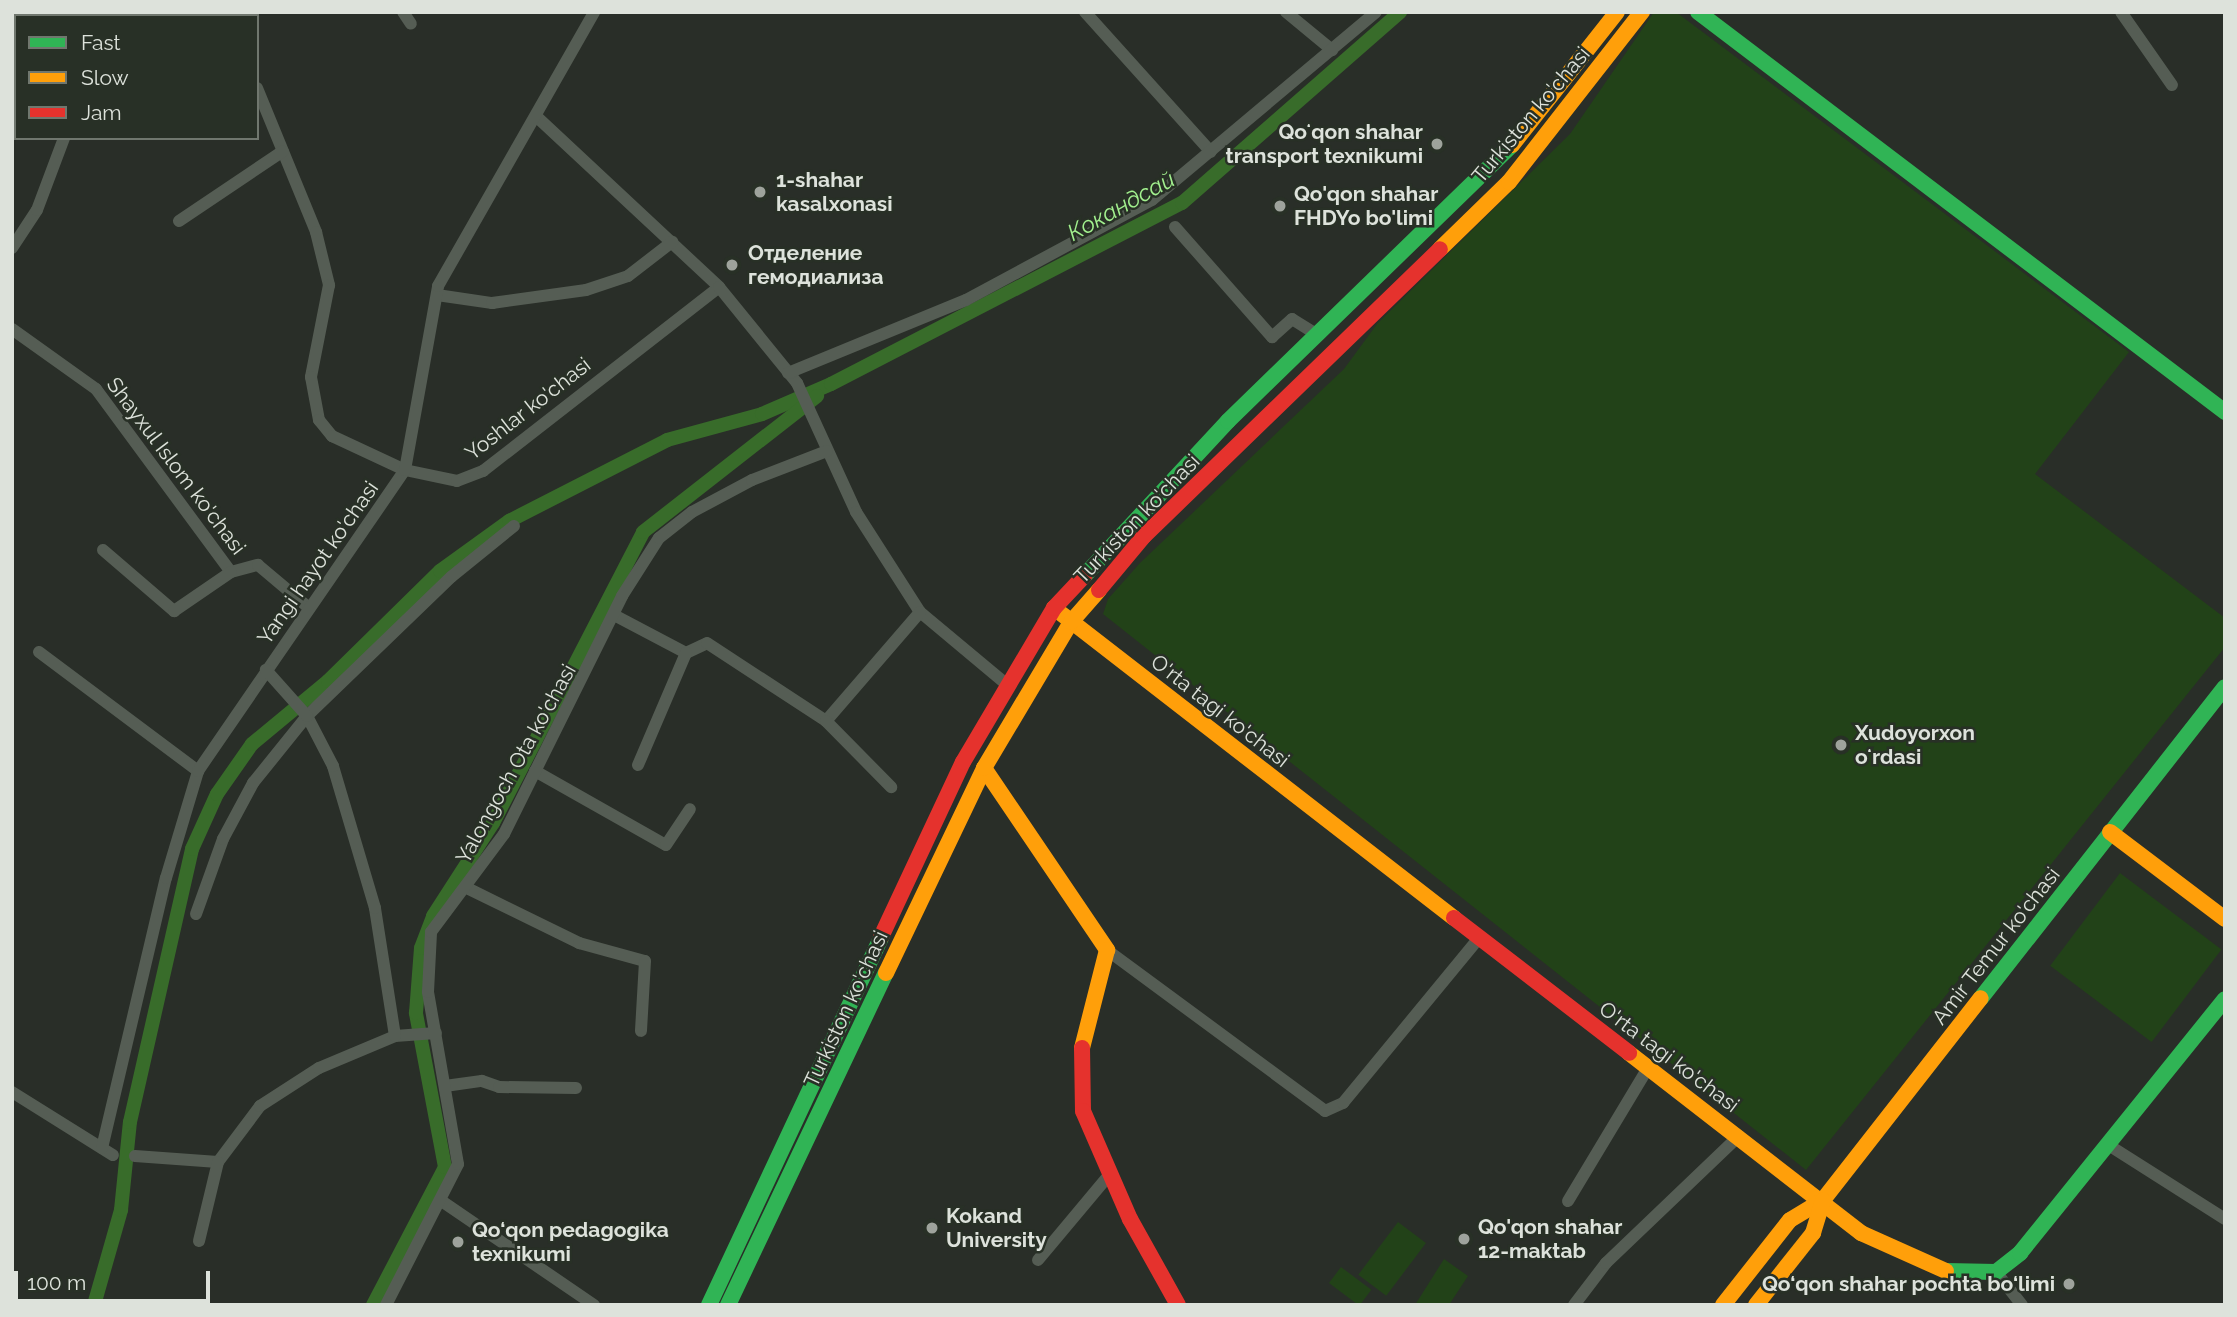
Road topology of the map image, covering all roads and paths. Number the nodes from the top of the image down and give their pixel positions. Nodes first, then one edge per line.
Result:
1 (403, 12) edge
2 (594, 12) edge
3 (1085, 12) edge
4 (1286, 12) edge
5 (1376, 12) edge
6 (1616, 12) edge
7 (1642, 12) edge
8 (1698, 12) edge
9 (2121, 12) edge
10 (411, 24) dead end
11 (1332, 50) junction
12 (2172, 85) dead end
13 (259, 93) edge
14 (538, 118) junction
15 (63, 140) edge
16 (283, 151) junction
17 (1211, 152) junction
18 (179, 221) dead end
19 (1175, 227) dead end
20 (672, 242) junction
21 (12, 248) edge
22 (719, 287) junction
23 (437, 295) junction
24 (12, 329) edge
25 (1318, 335) junction
26 (792, 378) junction
27 (2225, 412) edge
28 (827, 451) junction
29 (405, 470) junction
30 (514, 526) dead end
31 (103, 550) dead end
32 (231, 572) junction
33 (309, 608) junction
34 (1054, 608) junction
35 (920, 611) junction
36 (614, 615) junction
37 (1071, 622) junction
38 (38, 652) dead end
39 (686, 653) junction
40 (266, 670) junction
41 (1005, 683) junction
42 (2225, 687) edge
43 (307, 716) junction
44 (826, 721) junction
45 (638, 765) dead end
46 (984, 768) junction
47 (198, 771) junction
48 (535, 772) junction
49 (891, 787) dead end
50 (690, 810) dead end
51 (2110, 832) junction
52 (469, 889) junction
53 (196, 914) dead end
54 (2225, 919) edge
55 (1478, 939) junction
56 (1107, 950) junction
57 (2225, 999) edge
58 (641, 1031) dead end
59 (433, 1034) junction
60 (400, 1035) junction
61 (1648, 1068) junction
62 (445, 1086) junction
63 (576, 1088) dead end
64 (12, 1092) edge
65 (1739, 1136) junction
66 (2110, 1146) junction
67 (135, 1156) dead end
68 (218, 1162) junction
69 (1110, 1174) junction
70 (1823, 1200) junction
71 (1568, 1201) dead end
72 (443, 1202) junction
73 (2225, 1219) edge
74 (199, 1241) dead end
75 (1038, 1260) dead end
76 (1996, 1272) junction
77 (386, 1305) edge
78 (594, 1305) edge
79 (709, 1305) edge
80 (728, 1305) edge
81 (1178, 1305) edge
82 (1574, 1305) edge
83 (1723, 1305) edge
84 (1756, 1305) edge
85 (2022, 1305) edge

1 - 10 street
2 - 14 street, Yangi hayot ko'chasi
3 - 17 street
4 - 11 street
5 - 11 street
6 - 25 main road, Turkiston ko'chasi
7 - 37 main road, Turkiston ko'chasi
8 - 27 main road
9 - 12 street
11 - 17 street
13 - 16 street, Yoshlar ko'chasi
14 - 20 street
14 - 23 street, Yangi hayot ko'chasi
15 - 21 street
16 - 18 street
16 - 29 street, Yoshlar ko'chasi
17 - 26 street
19 - 25 street
20 - 22 street
20 - 23 street
22 - 26 street
22 - 29 street, Yoshlar ko'chasi
23 - 29 street, Yangi hayot ko'chasi
24 - 32 street, Shayxul Islom ko'chasi
25 - 34 main road, Turkiston ko'chasi
26 - 28 street
28 - 35 street
28 - 36 street, Yalongoch Ota ko'chasi
29 - 33 street, Yangi hayot ko'chasi
30 - 43 street
31 - 32 street
32 - 33 street, Shayxul Islom ko'chasi
33 - 40 street, Yangi hayot ko'chasi
34 - 37 main road, O'rta tagi ko'chasi
34 - 41 main road, Turkiston ko'chasi
35 - 41 street
35 - 44 street
36 - 39 street
36 - 48 street, Yalongoch Ota ko'chasi
37 - 46 main road, Turkiston ko'chasi
37 - 55 main road, O'rta tagi ko'chasi
38 - 47 street
39 - 44 street
39 - 45 street
40 - 43 street
40 - 47 street, Yangi hayot ko'chasi
41 - 79 main road, Turkiston ko'chasi
42 - 51 main road, Amir Temur ko'chasi
43 - 53 street
43 - 60 street
44 - 49 street
46 - 56 main road
46 - 80 main road, Turkiston ko'chasi
47 - 64 street, Yangi hayot ko'chasi
48 - 50 street
48 - 52 street, Yalongoch Ota ko'chasi
51 - 54 main road
51 - 70 main road, Amir Temur ko'chasi
52 - 58 street
52 - 59 street, Yalongoch Ota ko'chasi
55 - 56 street
55 - 61 main road, O'rta tagi ko'chasi
56 - 69 main road
57 - 66 main road
59 - 60 street
59 - 62 street, Yalongoch Ota ko'chasi
60 - 68 street
61 - 65 main road, O'rta tagi ko'chasi
61 - 71 street
62 - 63 street
62 - 72 street, Yalongoch Ota ko'chasi
65 - 70 main road, O'rta tagi ko'chasi
65 - 82 street
66 - 73 street
66 - 76 main road
67 - 68 street
68 - 74 street
69 - 75 street
69 - 81 main road
70 - 76 main road, O'rta tagi ko'chasi
70 - 83 main road
70 - 84 main road
72 - 77 street, Yalongoch Ota ko'chasi
72 - 78 street
76 - 85 street

